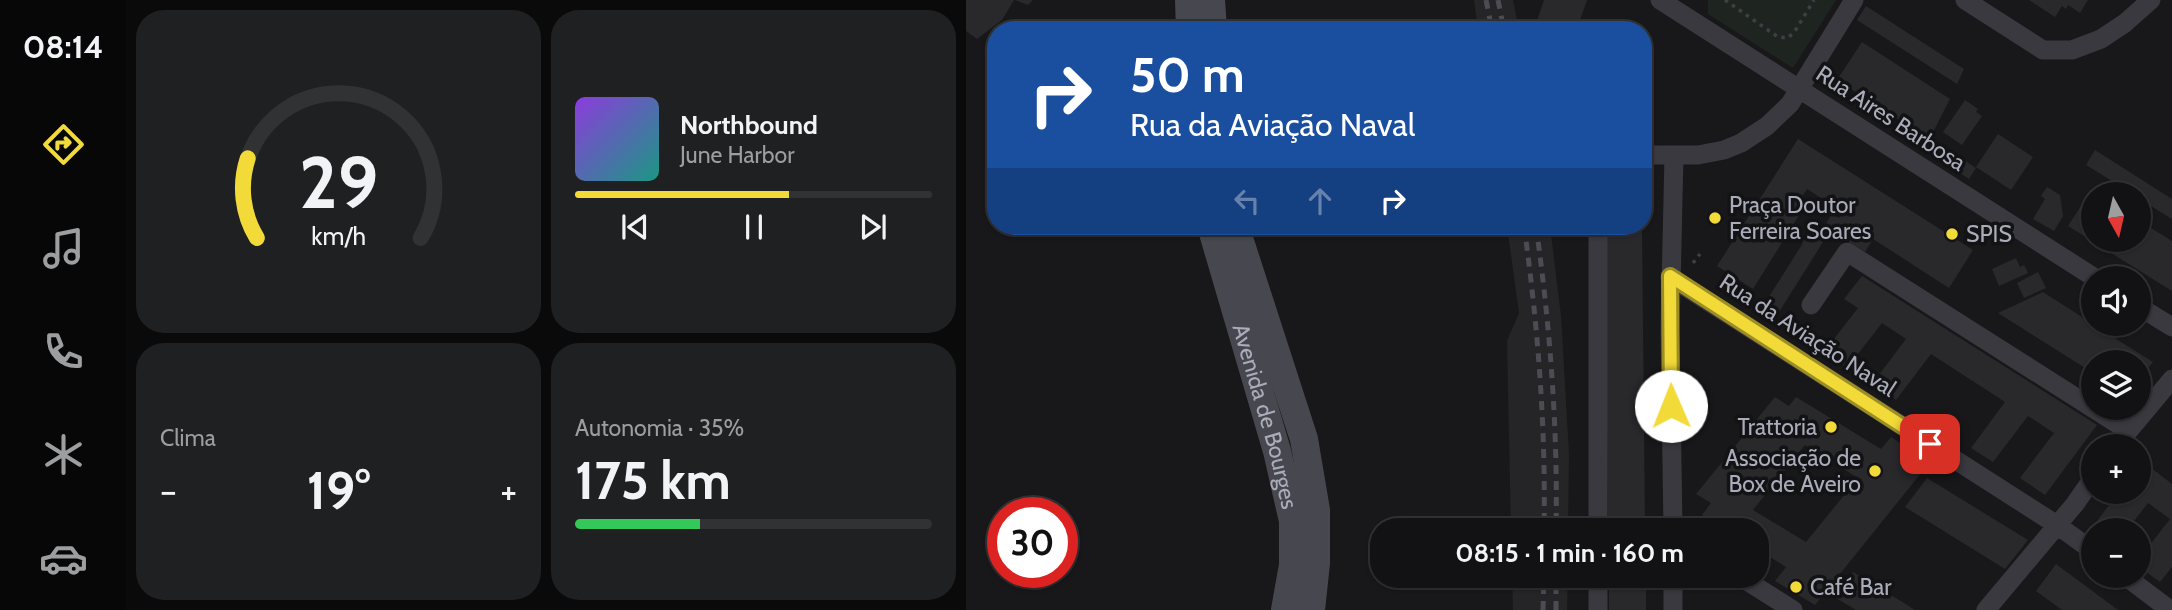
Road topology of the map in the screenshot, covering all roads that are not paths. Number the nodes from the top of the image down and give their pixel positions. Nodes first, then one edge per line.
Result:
1 (1189, 0) edge
2 (1211, 0) edge
3 (1660, 0) edge
4 (1854, 0) edge
5 (1965, 0) edge
6 (2151, 0) edge
7 (1190, 21) edge
8 (1212, 21) edge
9 (1799, 88) junction
10 (1652, 155) edge
11 (1674, 155) junction
12 (1214, 235) edge
13 (1239, 235) edge
14 (1598, 235) edge
15 (2081, 269) edge
16 (1670, 276) junction
17 (1811, 305) dead end
18 (2151, 314) edge
19 (2172, 327) edge
20 (2172, 379) edge
21 (2115, 434) edge
22 (2124, 434) edge
23 (2081, 493) edge
24 (1598, 518) edge
25 (1673, 518) edge
26 (2057, 524) junction
27 (2081, 542) edge
28 (1598, 588) edge
29 (1673, 588) edge
30 (1758, 588) edge
31 (2141, 588) edge
32 (1285, 610) edge
33 (1311, 610) edge
34 (1598, 610) edge
35 (1673, 610) edge
36 (1793, 610) edge
37 (1986, 610) edge
38 (2170, 610) edge

1 - 7 main road
2 - 8 main road
3 - 9 street, Rua Aires Barbosa
4 - 9 street
5 - 6 street
9 - 11 street
9 - 15 street, Rua Aires Barbosa
10 - 11 street
11 - 16 street
12 - 32 main road, Avenida de Bourges
13 - 33 main road, Avenida de Bourges
14 - 24 street
16 - 25 street
16 - 26 street, Rua da Aviação Naval
17 - 21 street
18 - 19 street
20 - 22 street
23 - 26 street
26 - 27 street, Rua da Aviação Naval
26 - 37 street
28 - 34 street
29 - 35 street
30 - 36 street
31 - 38 street

